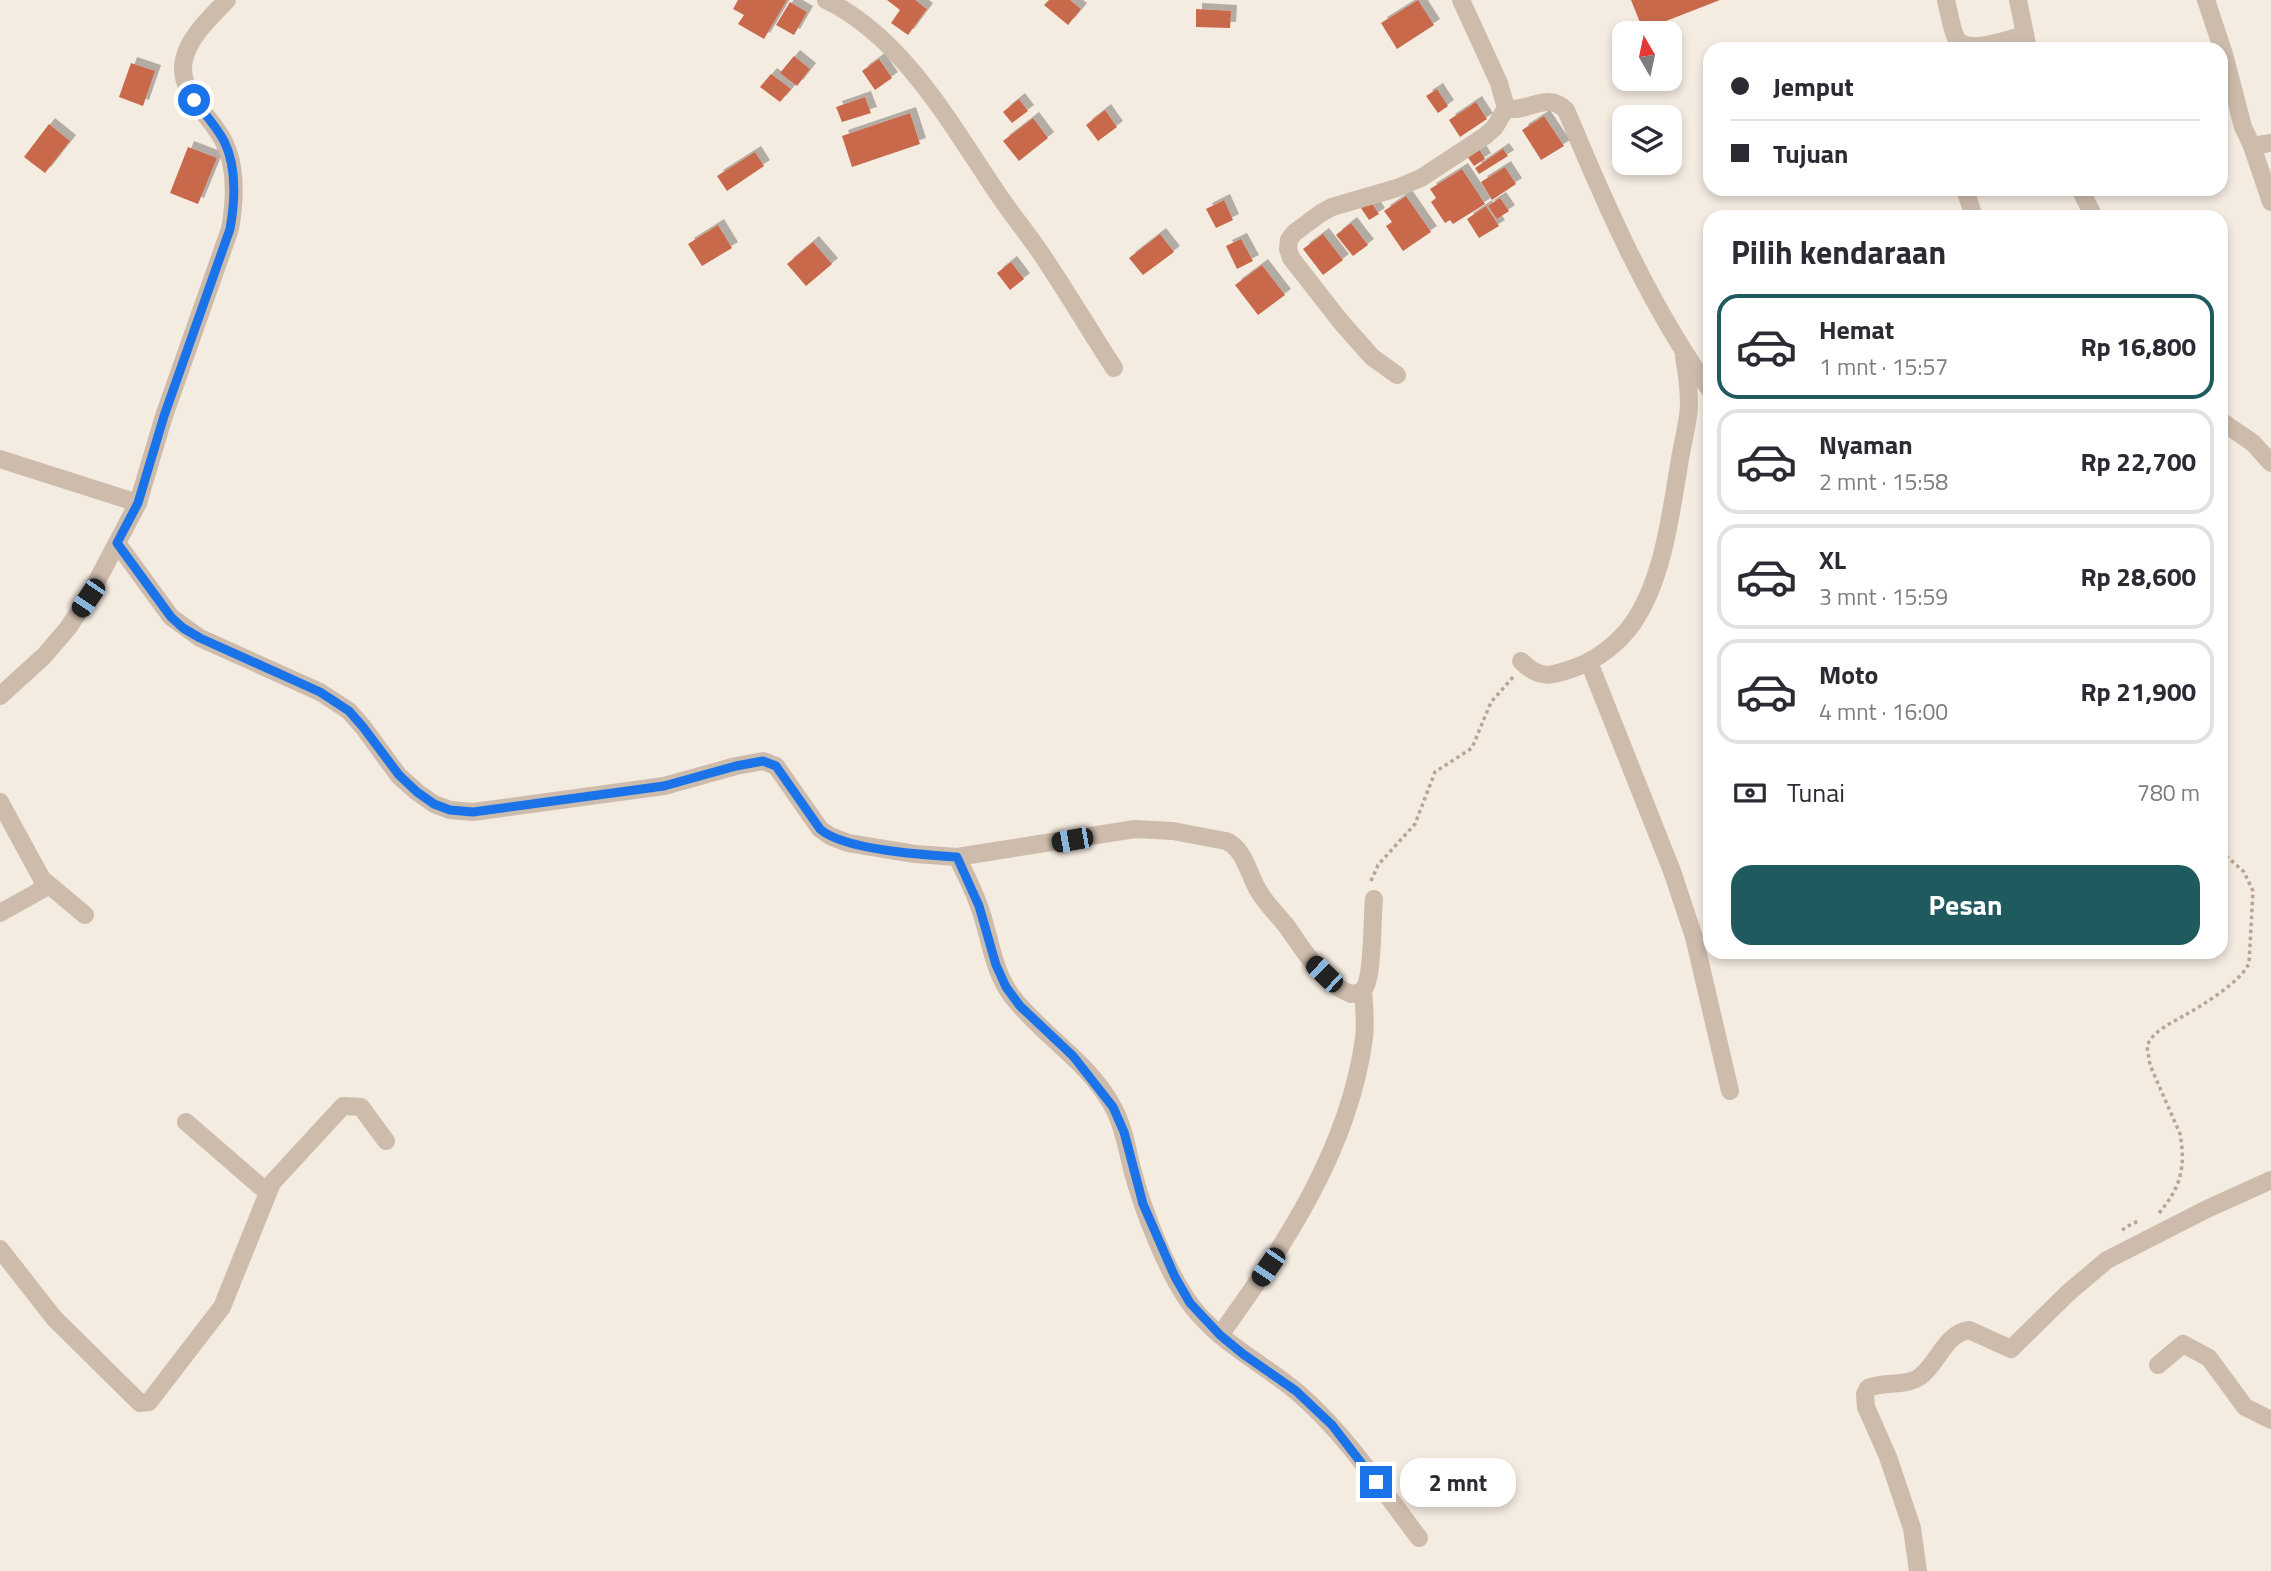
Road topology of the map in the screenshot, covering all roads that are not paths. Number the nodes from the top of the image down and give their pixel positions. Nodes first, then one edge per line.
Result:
1 (227, 0) edge
2 (825, 0) edge
3 (1461, 0) edge
4 (1946, 0) edge
5 (2018, 0) edge
6 (2206, 0) edge
7 (1960, 42) edge
8 (2026, 42) edge
9 (2220, 42) edge
10 (2228, 69) edge
11 (1506, 108) junction
12 (2271, 143) edge
13 (2252, 146) junction
14 (2271, 202) edge
15 (1684, 354) junction
16 (1114, 368) dead end
17 (1397, 375) dead end
18 (1703, 380) edge
19 (2228, 426) edge
20 (0, 459) edge
21 (2271, 463) edge
22 (138, 503) junction
23 (117, 543) junction
24 (1521, 661) road end
25 (1589, 662) junction
26 (0, 696) edge
27 (0, 802) edge
28 (957, 857) junction
29 (42, 878) junction
30 (1374, 899) road end
31 (0, 913) edge
32 (85, 915) dead end
33 (1363, 990) junction
34 (1730, 1091) dead end
35 (186, 1122) dead end
36 (386, 1141) dead end
37 (2271, 1180) edge
38 (268, 1193) junction
39 (0, 1249) edge
40 (1220, 1335) junction
41 (2158, 1365) dead end
42 (2271, 1420) edge
43 (1419, 1538) dead end
44 (1917, 1571) edge

1 - 22 street
2 - 16 street
3 - 11 street
4 - 7 street
5 - 8 street
6 - 9 street
10 - 13 street
11 - 15 street
11 - 17 street
12 - 13 street
13 - 14 street
15 - 18 street
15 - 25 street
19 - 21 street
20 - 22 street
22 - 23 street
23 - 26 street
23 - 28 street
24 - 25 street
25 - 34 street
27 - 29 street
28 - 33 street
28 - 40 street
29 - 31 street
29 - 32 street
30 - 33 street
33 - 40 street
35 - 38 street
36 - 38 street
37 - 44 street
38 - 39 street
40 - 43 street
41 - 42 street

